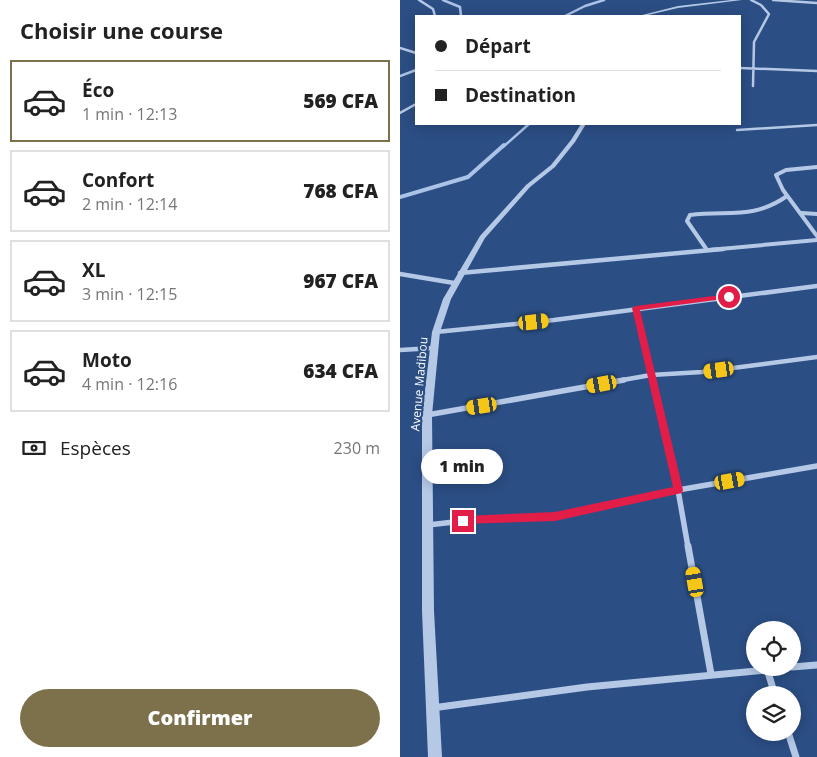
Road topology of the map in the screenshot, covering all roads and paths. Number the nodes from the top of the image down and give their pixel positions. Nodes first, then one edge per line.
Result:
1 (419, 0) edge
2 (740, 0) edge
3 (751, 0) edge
4 (773, 0) edge
5 (817, 3) edge
6 (436, 15) edge
7 (644, 15) edge
8 (415, 46) edge
9 (400, 48) edge
10 (408, 50) junction
11 (415, 54) edge
12 (741, 68) edge
13 (753, 69) junction
14 (817, 71) edge
15 (753, 86) dead end
16 (415, 105) edge
17 (400, 113) edge
18 (582, 125) edge
19 (817, 125) edge
20 (737, 130) dead end
21 (817, 168) edge
22 (787, 196) junction
23 (802, 213) junction
24 (817, 214) edge
25 (817, 236) edge
26 (817, 240) edge
27 (707, 250) junction
28 (460, 273) junction
29 (400, 274) edge
30 (454, 283) junction
31 (817, 286) edge
32 (636, 308) junction
33 (436, 332) junction
34 (434, 348) junction
35 (400, 350) edge
36 (817, 357) edge
37 (651, 375) junction
38 (427, 415) junction
39 (817, 466) edge
40 (678, 490) junction
41 (428, 525) junction
42 (817, 665) edge
43 (801, 666) edge
44 (746, 671) edge
45 (711, 674) junction
46 (432, 708) junction
47 (791, 741) edge
48 (435, 757) edge
49 (796, 757) edge

1 - 6 street
2 - 7 street
3 - 13 street
4 - 5 street
8 - 10 street
9 - 10 street
10 - 11 street
12 - 13 street
13 - 14 street
13 - 15 street
16 - 17 street
18 - 28 street, Avenue Madibou
19 - 20 street
21 - 22 street
22 - 23 street
22 - 27 street
23 - 24 street
23 - 25 street
26 - 27 street
27 - 28 street
28 - 30 street, Avenue Madibou
29 - 30 street
30 - 33 street, Avenue Madibou
31 - 32 street
32 - 33 street
32 - 37 street
33 - 34 street, Avenue Madibou
34 - 35 street
34 - 38 street, Avenue Madibou
36 - 37 street
37 - 38 street
37 - 40 street
38 - 41 street, Avenue Madibou
39 - 40 street
40 - 41 street
40 - 45 street
41 - 46 street, Avenue Madibou
42 - 43 street
44 - 45 street
45 - 46 street
46 - 48 street, Avenue Madibou
47 - 49 street

